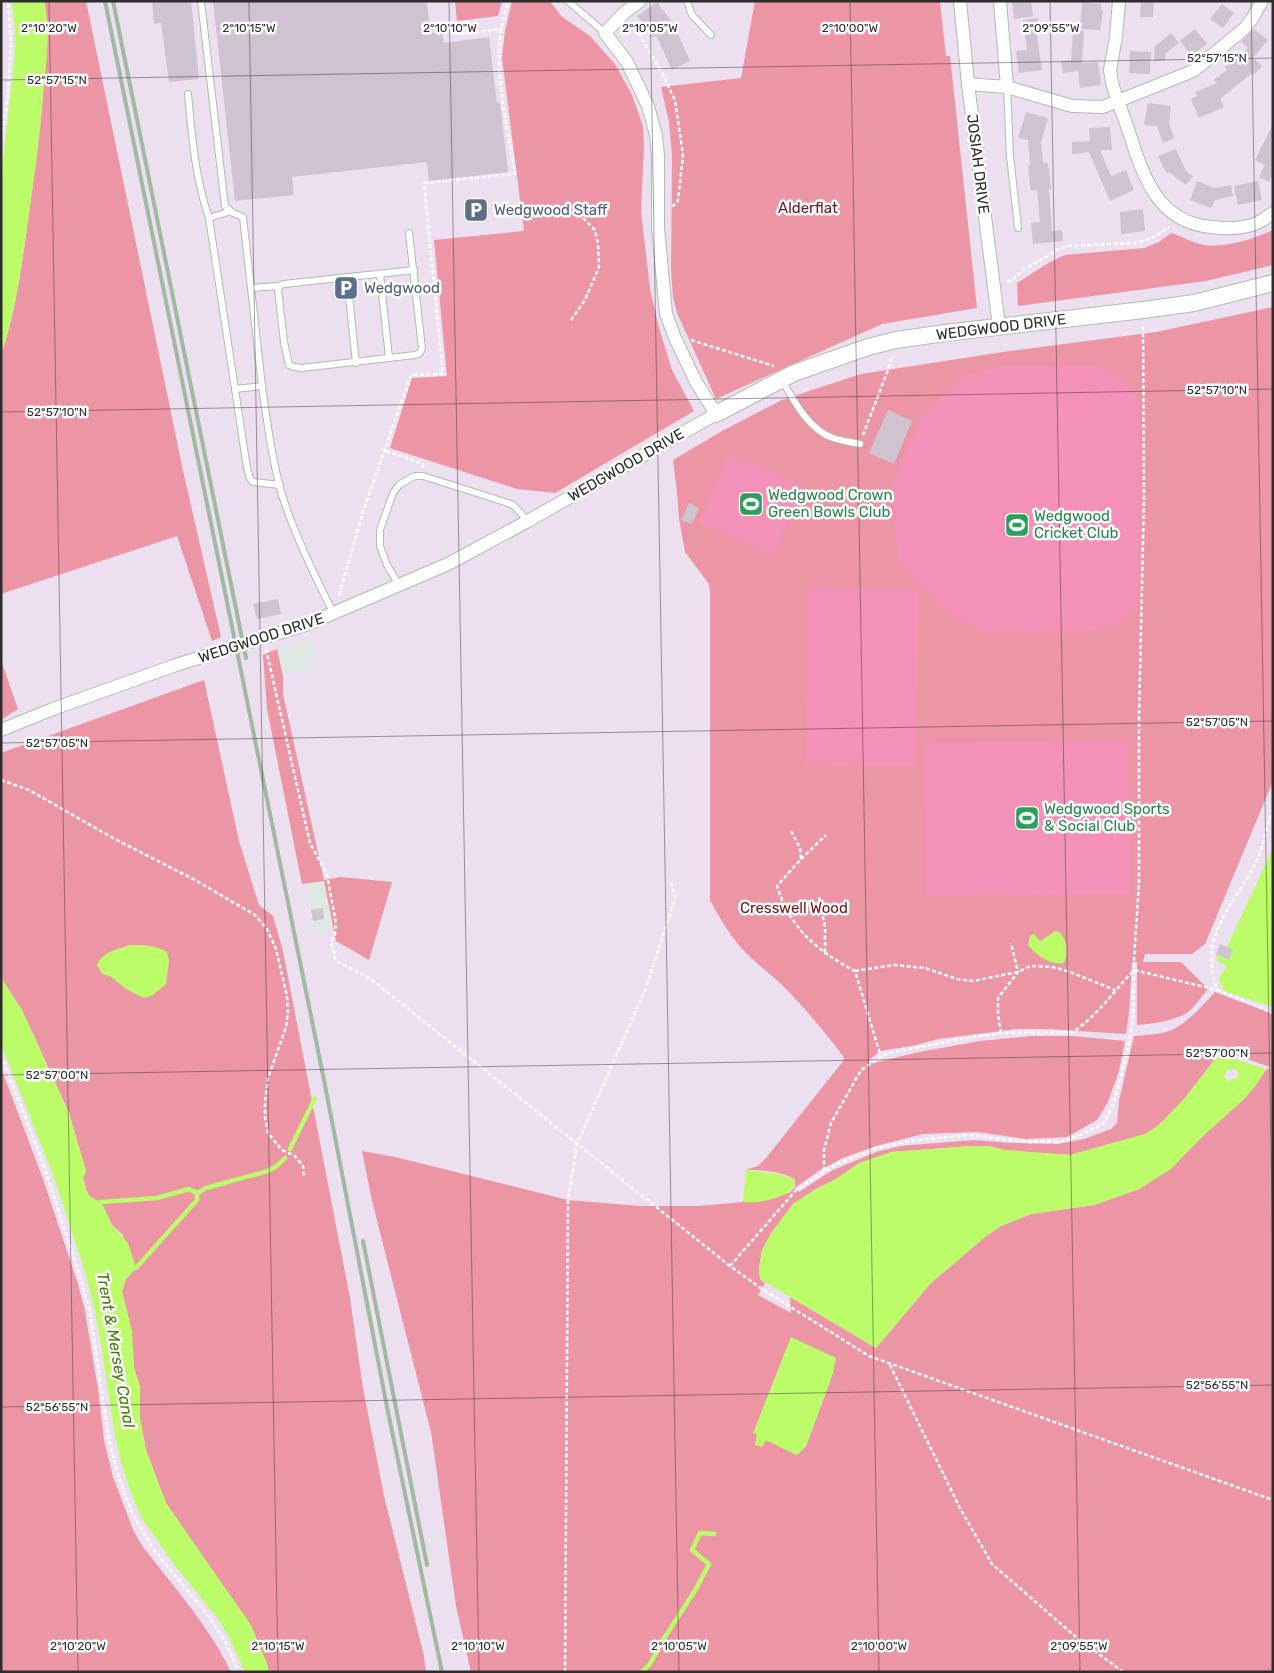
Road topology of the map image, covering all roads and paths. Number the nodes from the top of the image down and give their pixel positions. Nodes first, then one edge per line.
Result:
1 (8, 1) edge
2 (201, 1) edge
3 (508, 1) edge
4 (568, 1) edge
5 (640, 1) edge
6 (687, 1) edge
7 (960, 1) edge
8 (1000, 1) edge
9 (1118, 1) edge
10 (1262, 1) edge
11 (626, 12) junction
12 (501, 29) junction
13 (605, 33) junction
14 (462, 34) dead end
15 (711, 35) dead end
16 (968, 84) junction
17 (1007, 87) junction
18 (188, 94) dead end
19 (1118, 101) junction
20 (1, 144) edge
21 (231, 211) junction
22 (658, 212) junction
23 (1273, 213) edge
24 (1176, 215) junction
25 (209, 218) junction
26 (583, 218) dead end
27 (1018, 228) dead end
28 (410, 233) dead end
29 (414, 270) junction
30 (380, 274) junction
31 (347, 278) junction
32 (1273, 283) edge
33 (279, 286) junction
34 (251, 288) junction
35 (994, 289) junction
36 (1143, 310) junction
37 (571, 320) dead end
38 (999, 326) junction
39 (673, 334) junction
40 (896, 340) junction
41 (389, 358) junction
42 (356, 363) junction
43 (788, 376) junction
44 (262, 386) junction
45 (235, 389) junction
46 (716, 414) junction
47 (860, 444) joint
48 (386, 451) junction
49 (423, 476) junction
50 (280, 485) junction
51 (528, 521) junction
52 (399, 585) junction
53 (334, 614) junction
54 (264, 638) junction
55 (1, 730) edge
56 (1, 780) edge
57 (1273, 809) edge
58 (791, 831) dead end
59 (826, 835) dead end
60 (801, 858) junction
61 (671, 882) dead end
62 (819, 897) dead end
63 (1011, 944) dead end
64 (825, 953) junction
65 (1134, 970) junction
66 (855, 971) junction
67 (1018, 972) junction
68 (1115, 990) junction
69 (1217, 990) junction
70 (1273, 1012) edge
71 (1001, 1033) junction
72 (1, 1055) edge
73 (881, 1057) junction
74 (577, 1144) junction
75 (824, 1171) junction
76 (304, 1177) dead end
77 (730, 1266) junction
78 (890, 1364) junction
79 (1273, 1500) edge
80 (239, 1672) edge
81 (565, 1672) edge
82 (1123, 1672) edge

1 - 20 path
2 - 21 lane
3 - 12 path
4 - 13 lane
5 - 11 street
6 - 15 lane
7 - 16 street, JOSIAH DRIVE
8 - 17 street
9 - 19 street
10 - 19 street
11 - 13 street
11 - 22 path
12 - 14 path
12 - 48 path
13 - 22 street
16 - 17 street
16 - 35 street, JOSIAH DRIVE
17 - 19 street
17 - 27 lane
18 - 25 lane
19 - 24 street
21 - 25 lane
21 - 34 lane
22 - 39 street
23 - 24 street
24 - 35 path
25 - 45 lane
26 - 37 path
28 - 29 lane
29 - 30 lane
29 - 41 lane
30 - 31 lane
30 - 41 lane
31 - 33 lane
31 - 42 lane
32 - 36 street, WEDGWOOD DRIVE
33 - 34 lane
33 - 42 lane
34 - 44 lane
35 - 38 street, JOSIAH DRIVE
36 - 38 street, WEDGWOOD DRIVE
36 - 65 path
38 - 40 street, WEDGWOOD DRIVE
39 - 43 path
39 - 46 street
40 - 43 street, WEDGWOOD DRIVE
40 - 47 path
41 - 42 lane
43 - 46 street, WEDGWOOD DRIVE
43 - 47 lane
44 - 45 lane
44 - 50 lane
45 - 50 lane
46 - 51 street, WEDGWOOD DRIVE
48 - 49 path
48 - 53 path
49 - 51 lane
49 - 52 lane
50 - 53 lane
51 - 52 street, WEDGWOOD DRIVE
52 - 53 street, WEDGWOOD DRIVE
53 - 54 street, WEDGWOOD DRIVE
54 - 55 street, WEDGWOOD DRIVE
54 - 74 path
56 - 76 path
57 - 69 path
58 - 60 path
59 - 60 path
60 - 64 path
61 - 74 path
62 - 64 path
63 - 67 path
64 - 66 path
65 - 68 path
65 - 69 path
65 - 75 path
66 - 67 path
66 - 73 path
67 - 68 path
67 - 71 path
68 - 71 path
69 - 70 path
71 - 73 path
72 - 80 path
73 - 75 path
74 - 77 path
74 - 81 path
75 - 77 path
77 - 78 path
78 - 79 path
78 - 82 path

